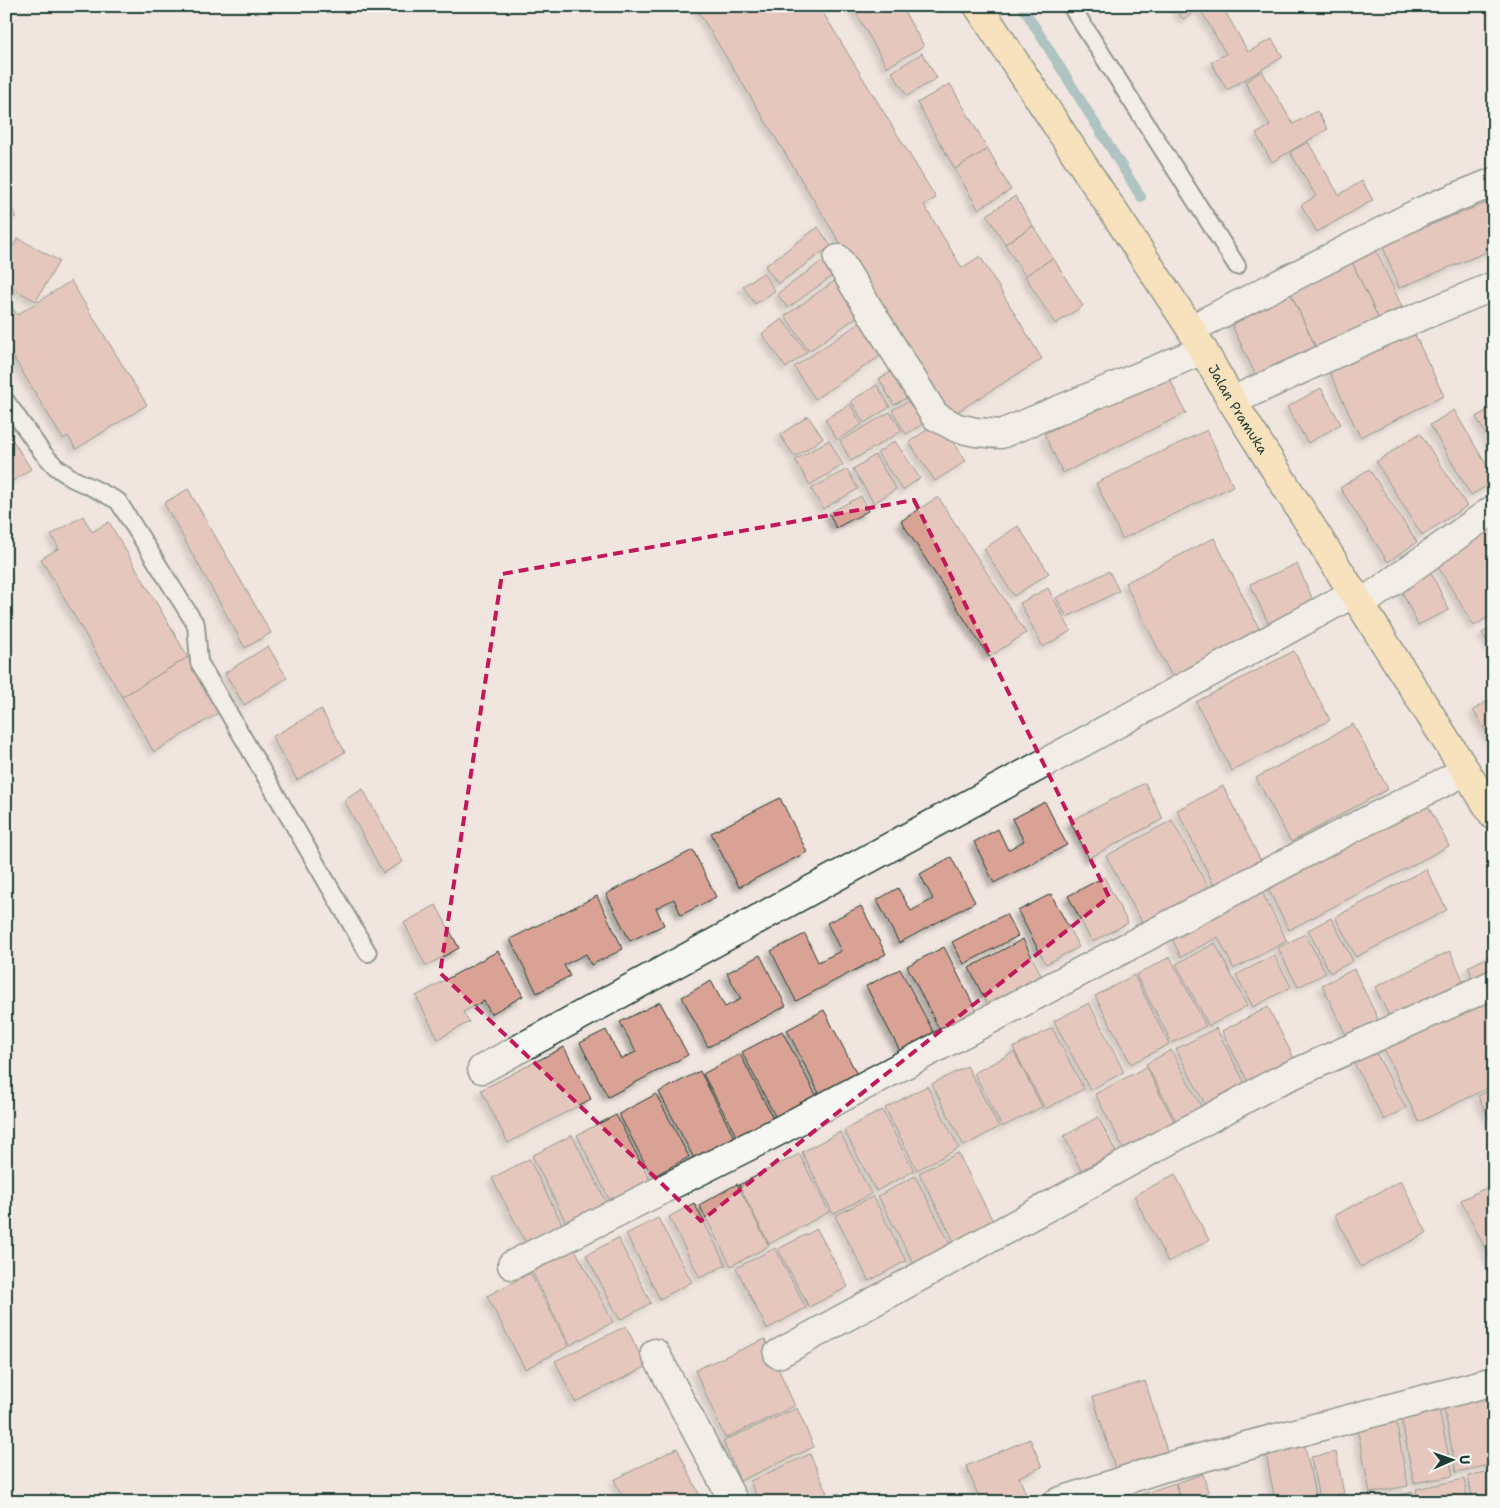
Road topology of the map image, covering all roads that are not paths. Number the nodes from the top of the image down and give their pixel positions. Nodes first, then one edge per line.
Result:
1 (978, 6) edge
2 (1071, 6) edge
3 (1494, 182) edge
4 (838, 259) dead end
5 (1237, 266) dead end
6 (1494, 286) edge
7 (1197, 339) junction
8 (6, 401) edge
9 (1232, 401) junction
10 (1494, 509) edge
11 (1358, 598) junction
12 (1466, 771) junction
13 (1494, 816) edge
14 (368, 953) dead end
15 (1494, 984) edge
16 (482, 1069) dead end
17 (512, 1265) dead end
18 (655, 1353) dead end
19 (778, 1354) dead end
20 (1494, 1381) edge
21 (734, 1502) edge
22 (1058, 1502) edge

1 - 7 main road, Jalan Pramuka
2 - 5 lane
3 - 7 street
4 - 7 street
6 - 9 street
7 - 9 main road, Jalan Pramuka
8 - 14 lane
9 - 11 main road, Jalan Pramuka
10 - 11 street
11 - 12 main road, Jalan Pramuka
11 - 16 street
12 - 13 main road, Jalan Pramuka
12 - 17 street
15 - 19 street
18 - 21 street
20 - 22 street

